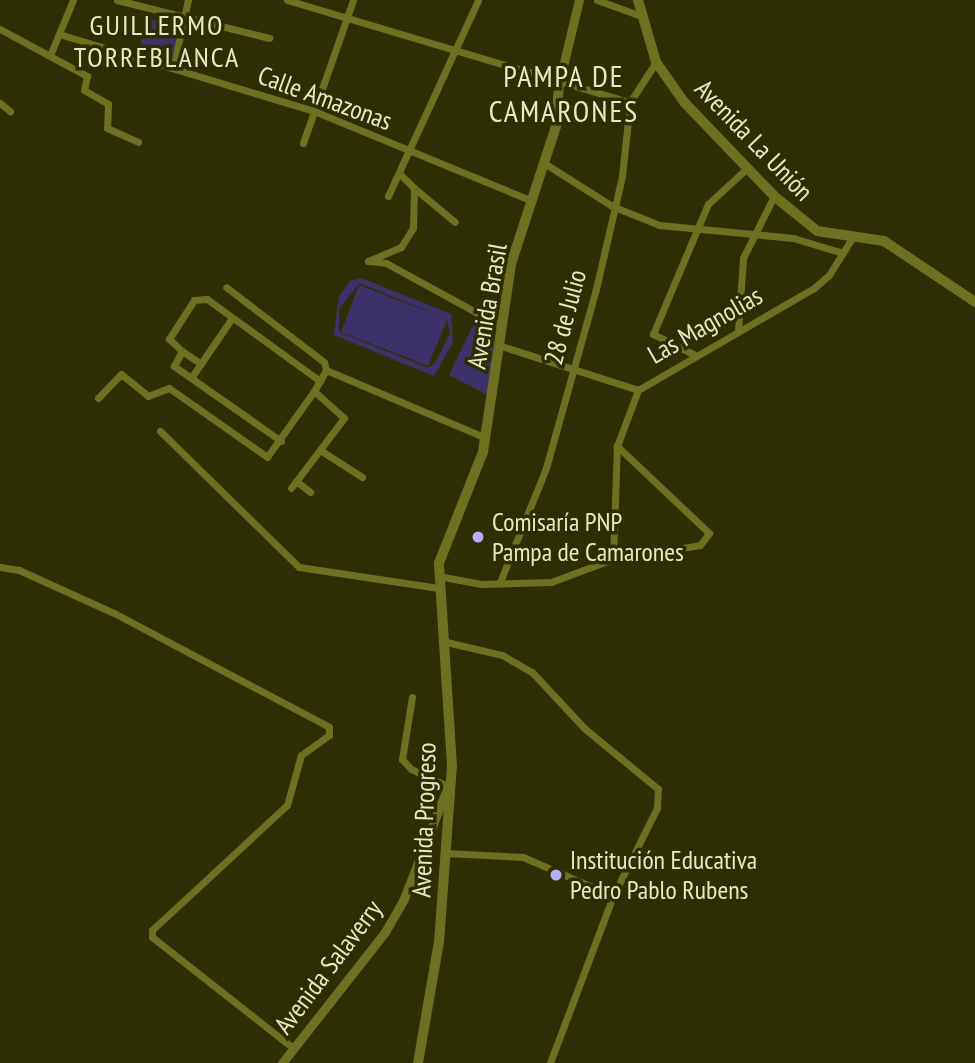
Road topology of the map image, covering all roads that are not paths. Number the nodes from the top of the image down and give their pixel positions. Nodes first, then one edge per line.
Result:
1 (73, 0) edge
2 (117, 0) edge
3 (188, 0) edge
4 (288, 0) edge
5 (353, 0) edge
6 (478, 0) edge
7 (579, 0) edge
8 (597, 0) edge
9 (638, 0) edge
10 (641, 16) junction
11 (184, 17) junction
12 (347, 17) junction
13 (0, 29) edge
14 (59, 34) junction
15 (269, 38) dead end
16 (454, 51) junction
17 (51, 53) junction
18 (656, 62) junction
19 (173, 68) junction
20 (559, 83) junction
21 (630, 102) junction
22 (0, 103) edge
23 (10, 111) dead end
24 (314, 111) junction
25 (138, 142) dead end
26 (303, 143) dead end
27 (411, 153) junction
28 (544, 163) junction
29 (746, 169) junction
30 (400, 174) junction
31 (414, 188) junction
32 (388, 196) dead end
33 (774, 196) junction
34 (532, 201) junction
35 (612, 206) junction
36 (455, 222) dead end
37 (695, 228) junction
38 (854, 235) junction
39 (752, 237) junction
40 (843, 253) junction
41 (384, 254) junction
42 (386, 263) junction
43 (226, 287) dead end
44 (975, 302) edge
45 (232, 318) junction
46 (501, 326) junction
47 (738, 331) junction
48 (498, 345) junction
49 (182, 351) junction
50 (693, 354) junction
51 (201, 363) junction
52 (326, 370) junction
53 (573, 373) junction
54 (191, 378) junction
55 (320, 382) junction
56 (638, 390) junction
57 (314, 391) junction
58 (98, 398) dead end
59 (160, 431) dead end
60 (486, 438) junction
61 (281, 441) junction
62 (617, 446) junction
63 (320, 450) junction
64 (362, 478) dead end
65 (296, 481) junction
66 (290, 488) dead end
67 (310, 492) dead end
68 (613, 559) junction
69 (0, 567) edge
70 (438, 582) junction
71 (500, 582) junction
72 (442, 641) junction
73 (412, 696) dead end
74 (448, 781) junction
75 (446, 853) junction
76 (613, 896) junction
77 (293, 1048) junction
78 (282, 1063) edge
79 (418, 1063) edge
80 (550, 1063) edge

1 - 14 street
2 - 11 street
3 - 11 street
4 - 12 street
5 - 12 street
6 - 16 street
7 - 20 street, Avenida Brasil
8 - 10 street
9 - 10 main road, Avenida La Unión
10 - 18 main road, Avenida La Unión
11 - 15 street
11 - 19 street
12 - 16 street
12 - 24 street
13 - 17 street
14 - 17 street
14 - 19 street, Calle Amazonas
16 - 20 street
16 - 27 street
17 - 25 street
18 - 21 street, 28 de Julio
18 - 29 main road, Avenida La Unión
19 - 24 street, Calle Amazonas
20 - 21 street
20 - 28 main road, Avenida Brasil
21 - 35 street, 28 de Julio
22 - 23 street
24 - 26 street
24 - 27 street, Calle Amazonas
27 - 30 street
27 - 34 street, Calle Amazonas
28 - 34 main road, Avenida Brasil
28 - 35 street
29 - 33 main road, Avenida La Unión
29 - 37 street
30 - 31 street
30 - 32 street
31 - 36 street
31 - 41 street
33 - 38 main road, Avenida La Unión
33 - 39 street
34 - 46 main road, Avenida Brasil
35 - 37 street
35 - 53 street, 28 de Julio
37 - 39 street
37 - 50 street
38 - 40 street, Las Magnolias
38 - 44 main road, Avenida La Unión
39 - 40 street
39 - 47 street
40 - 47 street, Las Magnolias
41 - 42 street
41 - 42 street
42 - 46 street
43 - 52 street
45 - 49 street
45 - 51 street
45 - 55 street
46 - 48 main road, Avenida Brasil
47 - 50 street, Las Magnolias
48 - 53 street
48 - 60 main road, Avenida Brasil
49 - 51 street
49 - 54 street
50 - 56 street, Las Magnolias
51 - 54 street
52 - 55 street
52 - 60 street
53 - 56 street
53 - 71 street, 28 de Julio
54 - 61 street
55 - 57 street
56 - 62 street, Las Magnolias
57 - 61 street
57 - 63 street
58 - 61 street
59 - 70 street
60 - 70 main road, Avenida Brasil
62 - 68 street, Las Magnolias
62 - 68 street
63 - 64 street
63 - 65 street
65 - 66 street
65 - 67 street
68 - 71 street
69 - 77 street
70 - 71 street
70 - 72 main road, Avenida Progreso
72 - 74 main road, Avenida Progreso
72 - 76 street
73 - 74 street
74 - 75 main road, Avenida Progreso
74 - 77 street, Avenida Salaverry
75 - 76 street
75 - 79 main road, Avenida Progreso
76 - 80 street
77 - 78 street, Avenida Salaverry

